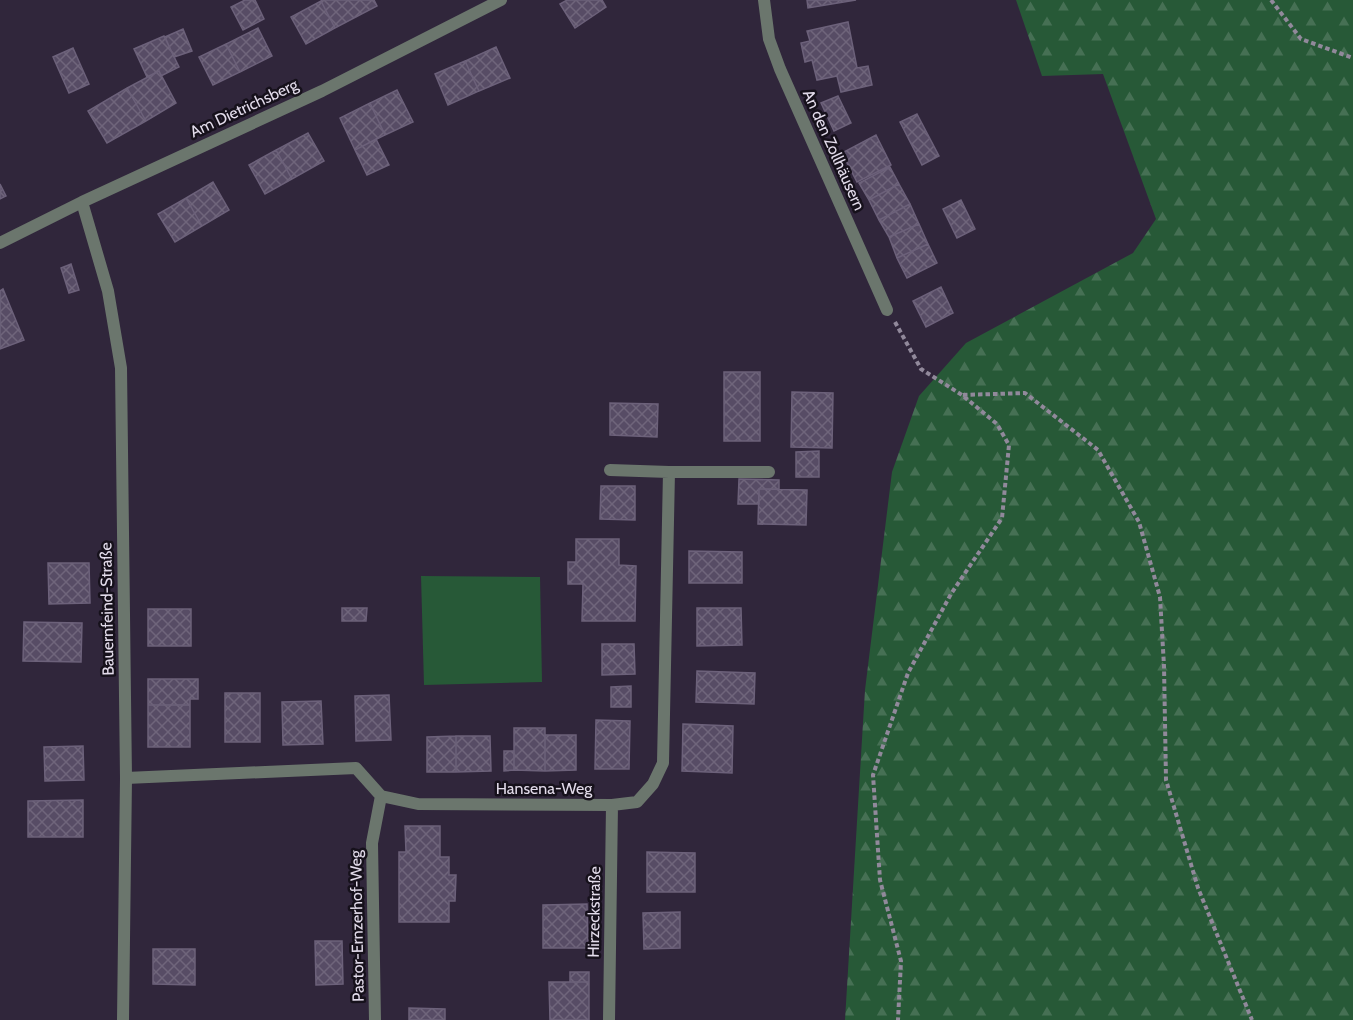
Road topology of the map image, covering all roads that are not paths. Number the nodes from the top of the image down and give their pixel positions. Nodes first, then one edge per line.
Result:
1 (501, 0) edge
2 (764, 0) edge
3 (82, 202) junction
4 (0, 243) edge
5 (888, 310) road end
6 (610, 470) dead end
7 (669, 472) junction
8 (770, 472) dead end
9 (126, 778) junction
10 (381, 796) junction
11 (612, 805) junction
12 (123, 1020) edge
13 (375, 1020) edge
14 (609, 1020) edge

1 - 3 street, Am Dietrichsberg
2 - 5 street, An den Zollhäusern
3 - 4 street, Am Dietrichsberg
3 - 9 street, Bauernfeind-Straße
6 - 7 street
7 - 8 street
7 - 11 street, Hansena-Weg
9 - 10 street
9 - 12 street, Bauernfeind-Straße
10 - 11 street, Hansena-Weg
10 - 13 street, Pastor-Ernzerhof-Weg
11 - 14 street, Hirzeckstraße

